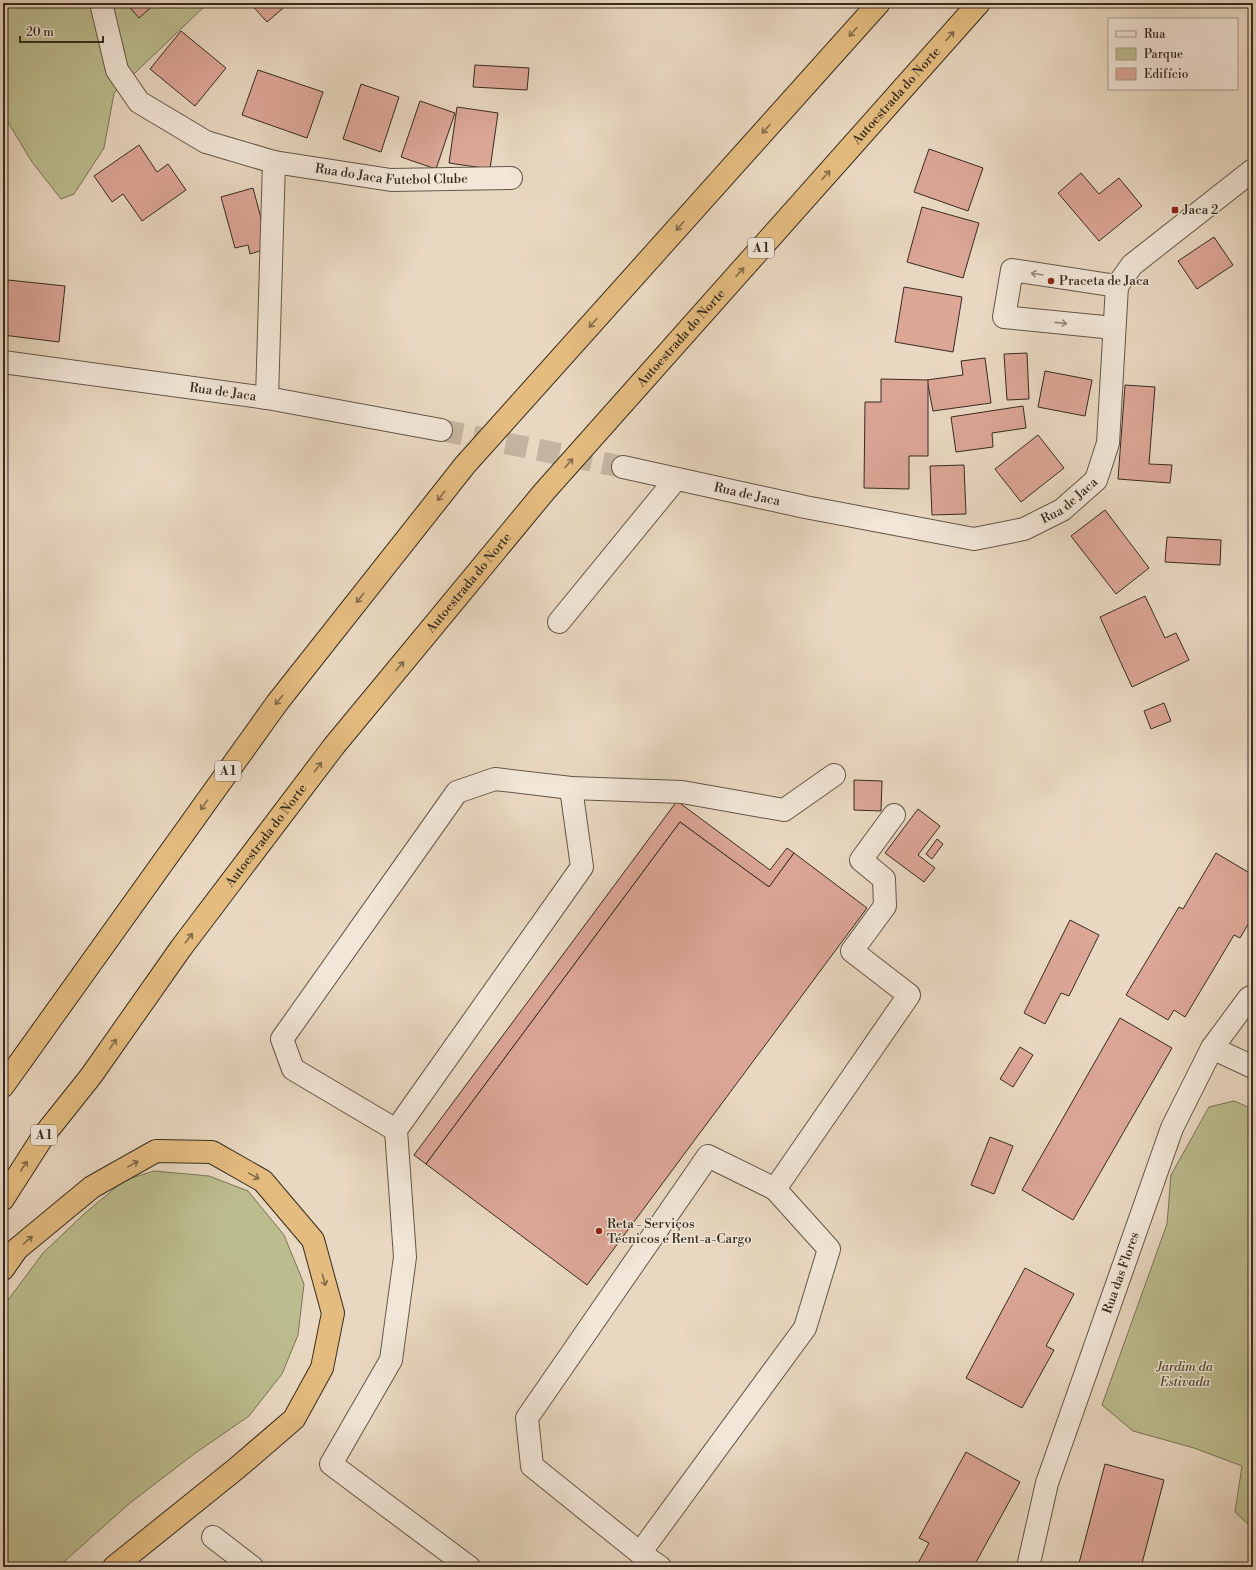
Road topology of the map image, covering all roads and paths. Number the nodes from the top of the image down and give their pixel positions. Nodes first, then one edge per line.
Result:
1 (101, 3) edge
2 (879, 3) edge
3 (979, 3) edge
4 (274, 162) junction
5 (1253, 170) edge
6 (510, 178) dead end
7 (1117, 286) junction
8 (1114, 328) junction
9 (3, 362) edge
10 (267, 398) junction
11 (441, 430) tunnel mouth
12 (623, 467) tunnel mouth
13 (676, 479) junction
14 (559, 622) dead end
15 (834, 775) dead end
16 (571, 788) junction
17 (894, 815) dead end
18 (1253, 996) edge
19 (1212, 1048) junction
20 (1253, 1067) edge
21 (3, 1086) edge
22 (396, 1130) junction
23 (775, 1189) junction
24 (3, 1199) edge
25 (3, 1269) edge
26 (213, 1537) dead end
27 (640, 1552) junction
28 (114, 1567) edge
29 (252, 1567) edge
30 (469, 1567) edge
31 (660, 1567) edge
32 (1028, 1567) edge

1 - 4 street, Rua do Jaca Futebol Clube
2 -> 21 highway, A 1
24 -> 3 highway, Autoestrada do Norte / A 1
4 - 6 street, Rua do Jaca Futebol Clube
4 - 10 street
5 - 7 street
7 - 8 street, Rua de Jaca
7 -> 8 street
8 - 13 street, Rua de Jaca
9 - 10 street, Rua de Jaca
10 - 11 street, Rua de Jaca
12 - 13 street, Rua de Jaca
13 - 14 street
15 - 16 street
16 - 22 street
16 - 22 street
17 - 23 street
18 - 19 street, Rua das Flores
19 - 20 street
19 - 32 street, Rua das Flores
22 - 30 street
23 - 27 street
23 - 27 street
25 -> 28 highway
26 - 29 street
27 - 31 street

